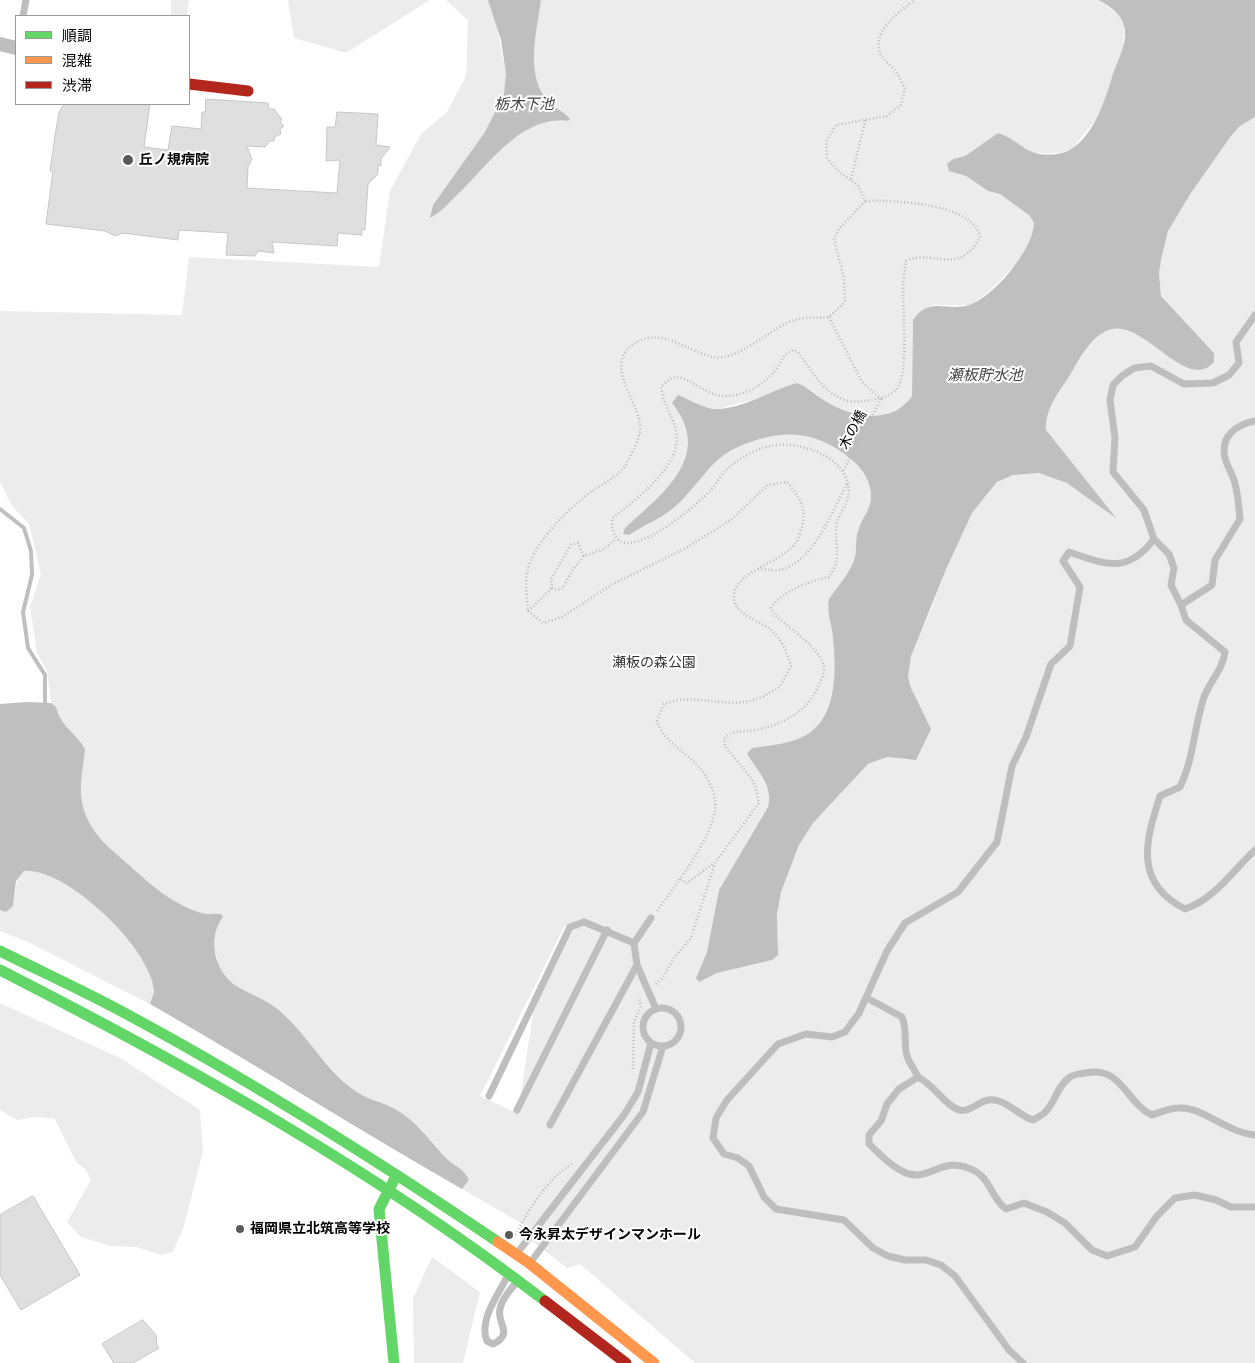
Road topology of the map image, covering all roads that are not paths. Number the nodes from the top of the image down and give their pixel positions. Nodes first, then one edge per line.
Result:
1 (26, 0) edge
2 (23, 15) edge
3 (0, 44) edge
4 (15, 47) edge
5 (190, 84) edge
6 (248, 91) dead end
7 (1255, 315) edge
8 (1255, 421) edge
9 (1154, 539) junction
10 (1181, 605) junction
11 (1255, 850) edge
12 (651, 918) road end
13 (607, 930) junction
14 (634, 943) junction
15 (0, 951) edge
16 (637, 965) junction
17 (0, 970) edge
18 (867, 998) junction
19 (656, 1008) junction
20 (651, 1043) junction
21 (663, 1046) junction
22 (918, 1077) junction
23 (489, 1096) dead end
24 (517, 1110) dead end
25 (550, 1125) dead end
26 (1255, 1135) edge
27 (398, 1174) junction
28 (389, 1189) junction
29 (1255, 1207) edge
30 (529, 1263) junction
31 (511, 1267) junction
32 (394, 1363) edge
33 (626, 1363) edge
34 (654, 1363) edge
35 (1023, 1363) edge

1 - 2 lane
3 - 4 street
5 - 6 street
7 - 9 lane
8 - 10 lane
9 - 10 lane
9 - 18 lane
10 - 11 lane
12 - 14 lane
13 - 14 lane
13 - 23 lane
13 - 24 lane
14 - 16 lane
15 - 27 street
16 - 19 lane
16 - 25 lane
17 - 28 street
18 - 22 lane
18 - 35 lane
19 - 20 lane
19 - 21 lane
20 - 21 lane
20 - 31 lane
21 - 30 lane
22 - 26 lane
22 - 29 lane
27 - 28 street
27 - 31 street
28 - 31 street
28 - 32 street
30 - 31 street
30 - 31 lane
30 - 34 street
31 - 31 lane
31 - 33 street

